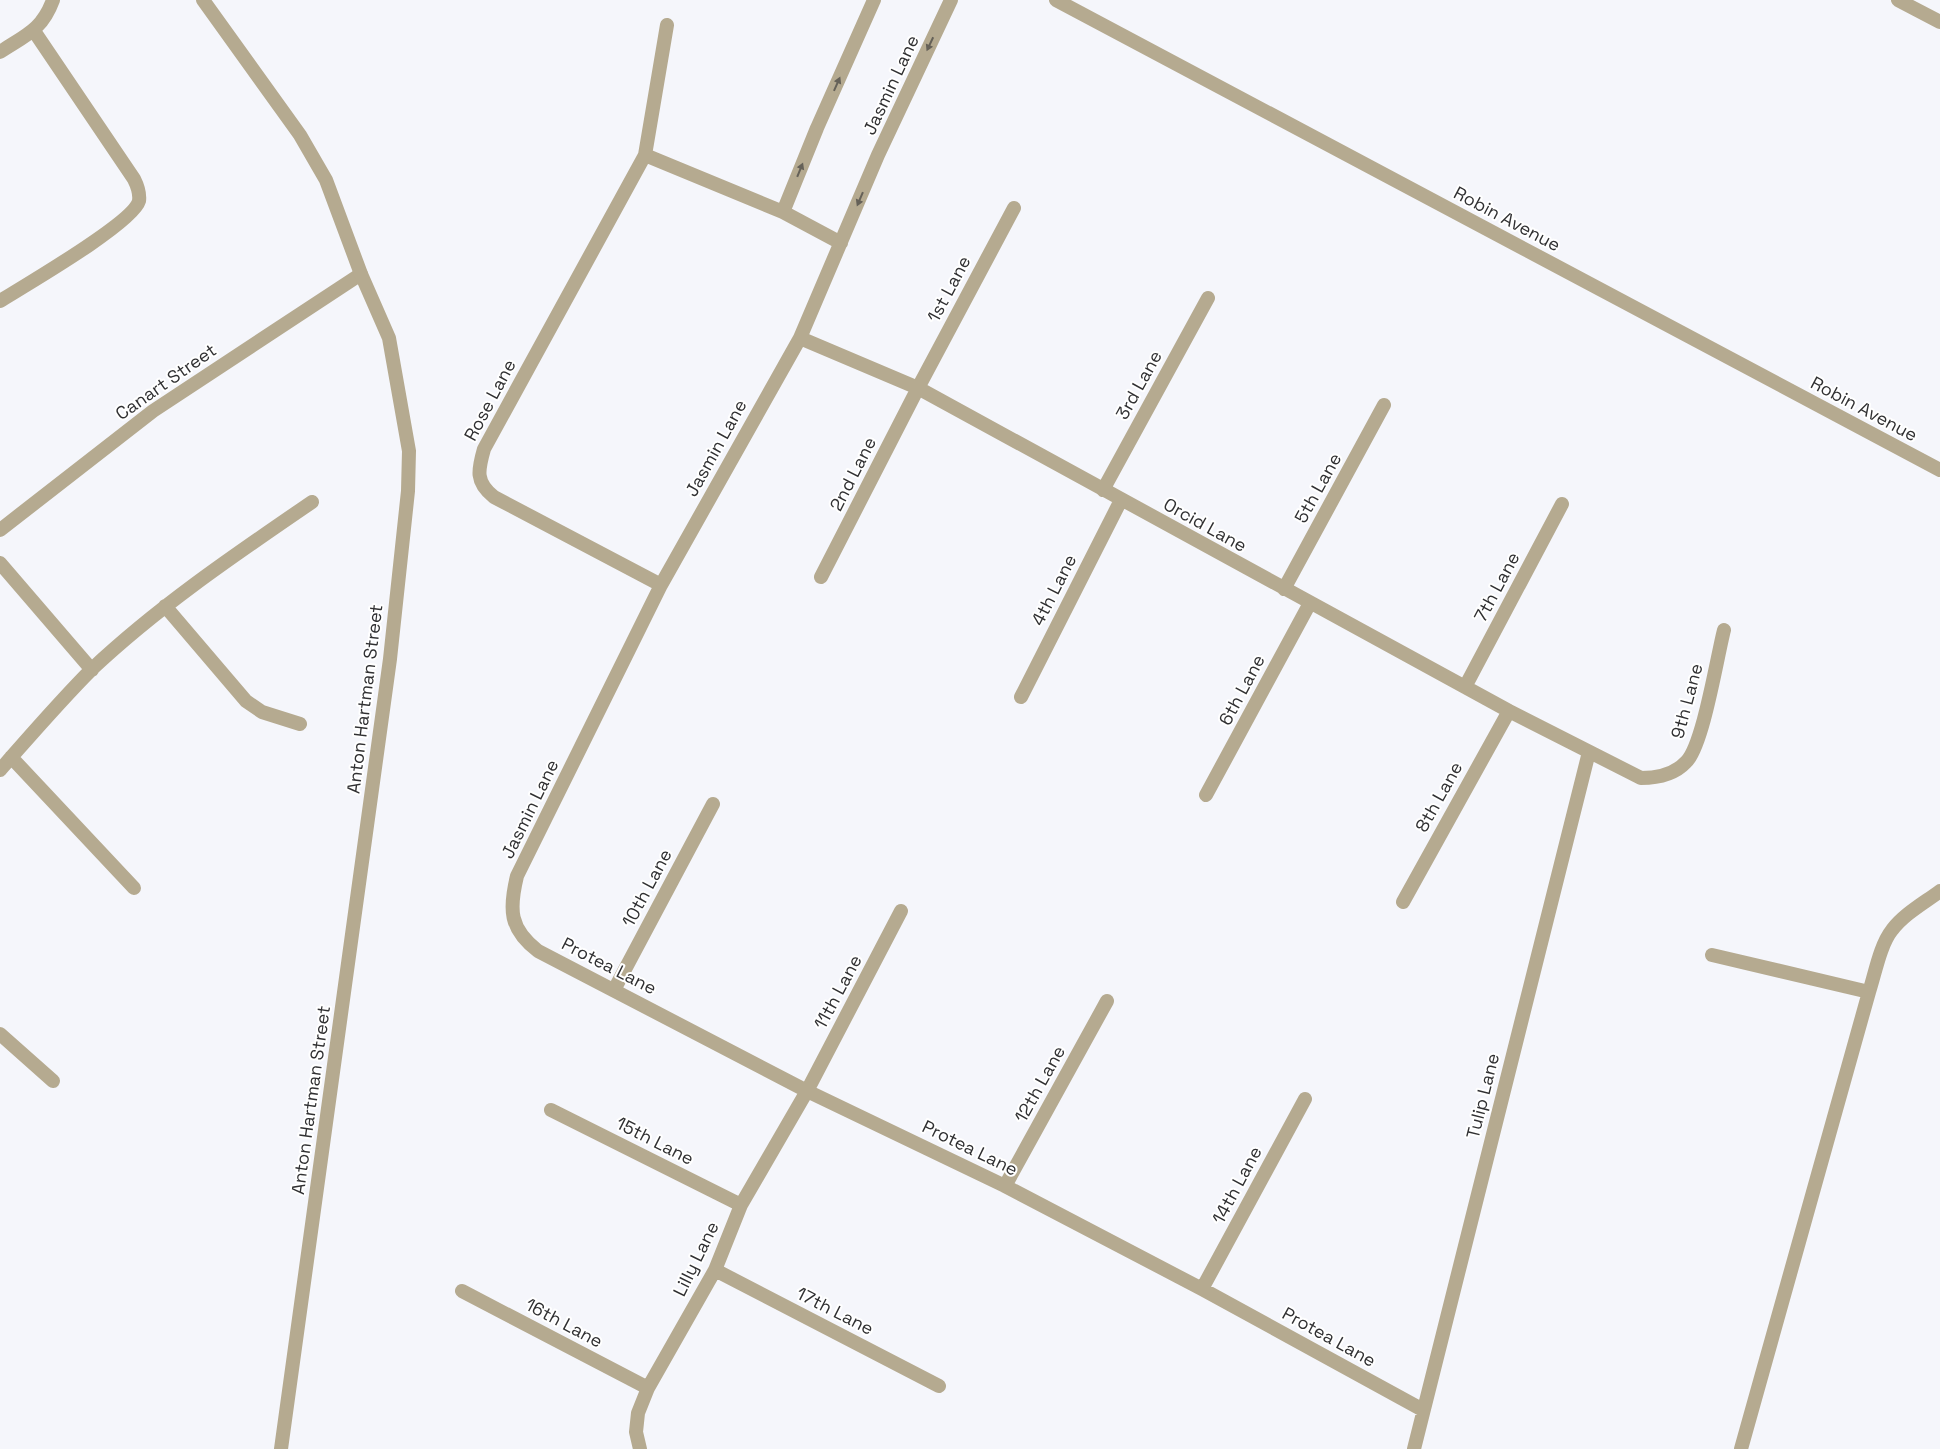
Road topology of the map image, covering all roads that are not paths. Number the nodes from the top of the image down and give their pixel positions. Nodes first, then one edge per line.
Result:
1 (53, 0) edge
2 (203, 0) edge
3 (874, 0) edge
4 (951, 0) edge
5 (1056, 0) edge
6 (1898, 0) edge
7 (1940, 22) edge
8 (667, 25) dead end
9 (34, 31) junction
10 (0, 52) edge
11 (645, 155) junction
12 (1014, 208) dead end
13 (783, 212) junction
14 (841, 243) junction
15 (361, 274) junction
16 (1208, 298) dead end
17 (0, 302) edge
18 (800, 338) junction
19 (918, 388) junction
20 (1384, 405) dead end
21 (1940, 470) edge
22 (1102, 490) junction
23 (1121, 500) junction
24 (312, 502) dead end
25 (1562, 504) dead end
26 (0, 530) edge
27 (0, 562) edge
28 (821, 577) dead end
29 (662, 585) junction
30 (1284, 589) junction
31 (1310, 603) junction
32 (165, 606) junction
33 (1724, 630) dead end
34 (92, 670) junction
35 (1465, 688) junction
36 (1021, 697) dead end
37 (1509, 711) junction
38 (300, 724) dead end
39 (1589, 752) junction
40 (11, 757) junction
41 (0, 770) edge
42 (1206, 795) dead end
43 (713, 804) dead end
44 (134, 888) dead end
45 (1940, 891) edge
46 (1403, 902) dead end
47 (901, 911) dead end
48 (513, 912) joint
49 (1712, 955) dead end
50 (614, 990) junction
51 (1869, 992) junction
52 (1108, 1001) dead end
53 (0, 1034) edge
54 (53, 1082) dead end
55 (807, 1091) junction
56 (1305, 1099) dead end
57 (551, 1110) dead end
58 (1005, 1186) junction
59 (741, 1206) junction
60 (715, 1270) junction
61 (1202, 1289) junction
62 (462, 1290) dead end
63 (939, 1386) dead end
64 (648, 1388) junction
65 (1423, 1410) junction
66 (281, 1449) edge
67 (640, 1449) edge
68 (1414, 1449) edge
69 (1741, 1449) edge

1 - 9 street
2 - 15 street, Anton Hartman Street
13 -> 3 street
4 -> 14 street, Jasmin Lane
5 - 21 street, Robin Avenue
6 - 7 street
8 - 11 street, Rose Lane
9 - 10 street
9 - 17 street
11 - 13 street
11 - 29 street, Rose Lane
12 - 19 street, 1st Lane
13 - 14 street
14 - 18 street, Jasmin Lane
15 - 26 street, Canart Street
15 - 66 street, Anton Hartman Street
16 - 22 street, 3rd Lane
18 - 19 street, Orcid Lane
18 - 29 street, Jasmin Lane
19 - 22 street, Orcid Lane
19 - 28 street, 2nd Lane
20 - 30 street, 5th Lane
22 - 23 street, Orcid Lane
23 - 30 street, Orcid Lane
23 - 36 street, 4th Lane
24 - 32 street
25 - 35 street, 7th Lane
27 - 34 street
29 - 48 street, Jasmin Lane
30 - 31 street, Orcid Lane
31 - 35 street, Orcid Lane
31 - 42 street, 6th Lane
32 - 34 street
32 - 38 street
33 - 39 street, 9th Lane
34 - 40 street
35 - 37 street, Orcid Lane
37 - 39 street, Orcid Lane
37 - 46 street, 8th Lane
39 - 65 street, Tulip Lane
40 - 41 street
40 - 44 street
43 - 50 street, 10th Lane
45 - 51 street
47 - 55 street, 11th Lane
48 - 50 street, Protea Lane
49 - 51 street
50 - 55 street, Protea Lane
51 - 69 street
52 - 58 street, 12th Lane
53 - 54 street
55 - 58 street, Protea Lane
55 - 59 street, Lilly Lane
56 - 61 street, 14th Lane
57 - 59 street, 15th Lane
58 - 61 street, Protea Lane
59 - 60 street, Lilly Lane
60 - 63 street, 17th Lane
60 - 64 street, Lilly Lane
61 - 65 street, Protea Lane
62 - 64 street, 16th Lane
64 - 67 street, Lilly Lane
65 - 68 street, Tulip Lane

